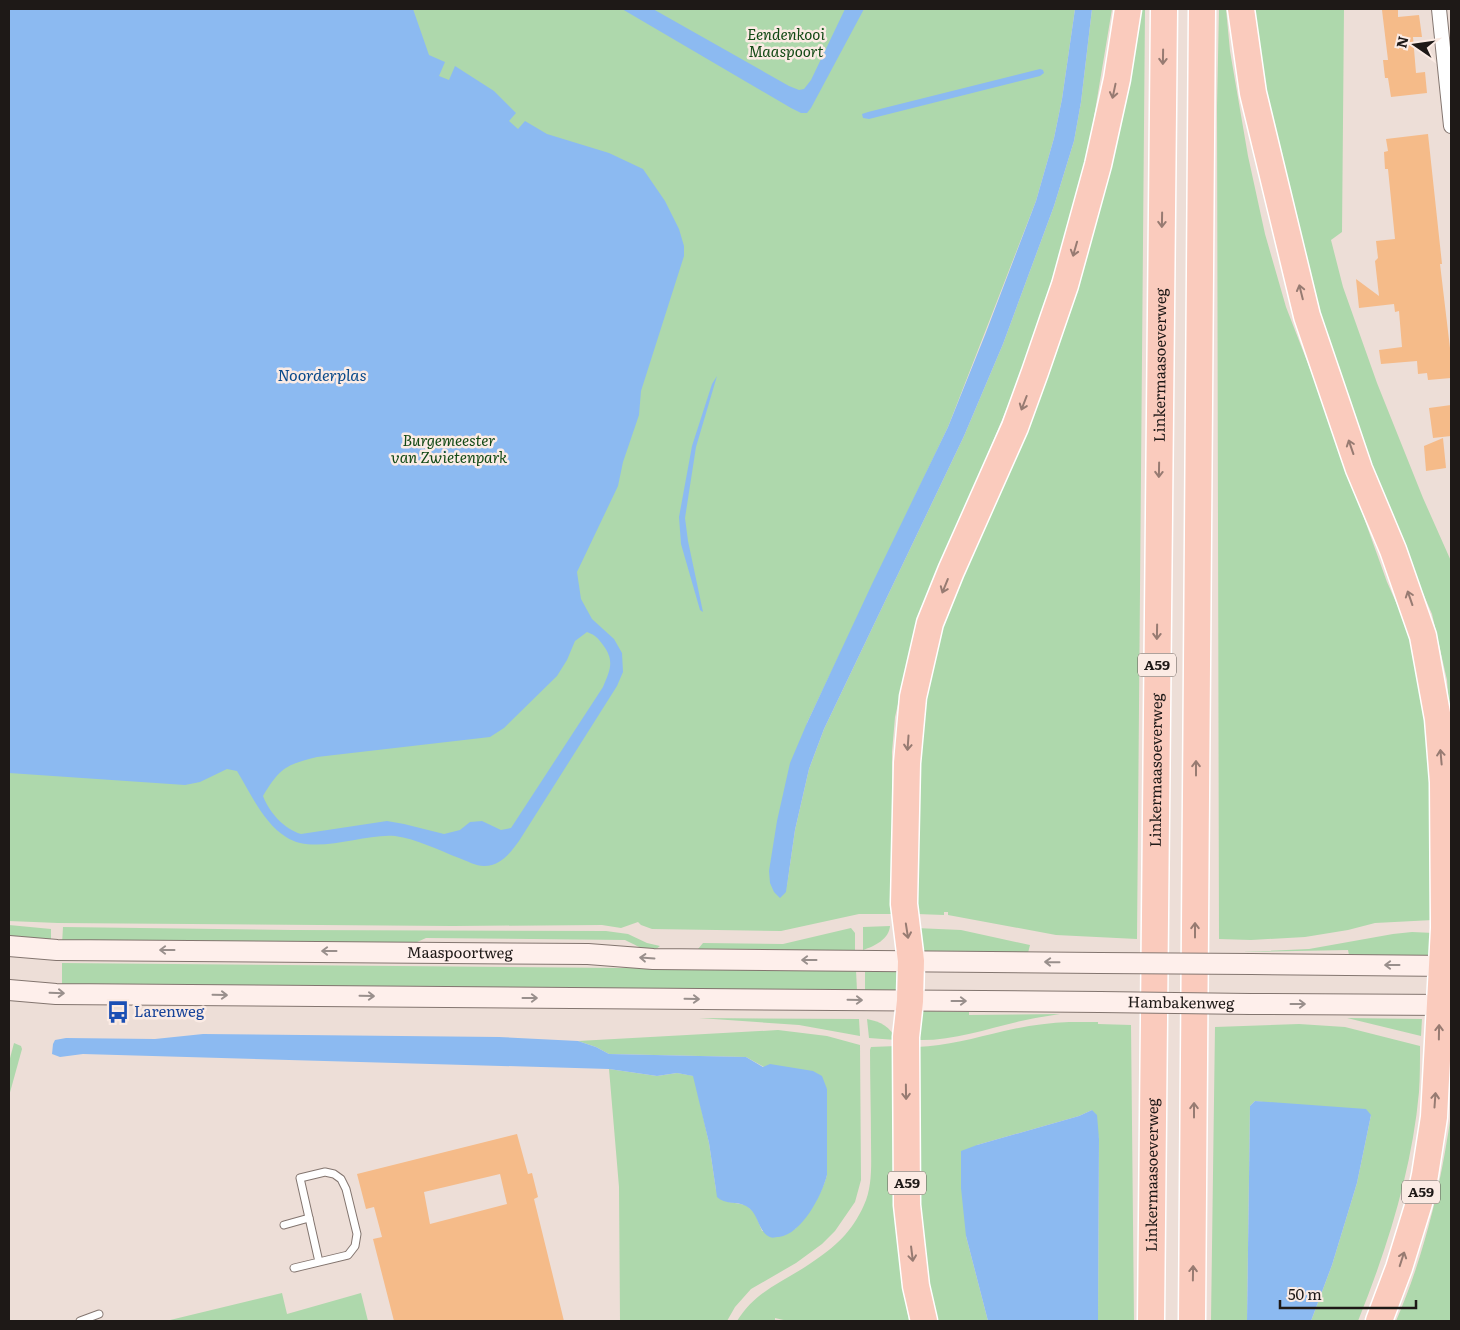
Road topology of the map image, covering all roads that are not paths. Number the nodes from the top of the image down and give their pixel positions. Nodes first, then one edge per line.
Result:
1 (1128, 9) edge
2 (1164, 9) edge
3 (1202, 9) edge
4 (1241, 9) edge
5 (1439, 9) edge
6 (1448, 56) edge
7 (1451, 126) edge
8 (9, 946) edge
9 (911, 961) junction
10 (1446, 966) edge
11 (9, 990) edge
12 (910, 1001) junction
13 (1445, 1005) edge
14 (309, 1218) junction
15 (284, 1225) dead end
16 (319, 1262) junction
17 (294, 1268) dead end
18 (99, 1314) dead end
19 (80, 1321) edge
20 (924, 1321) edge
21 (1151, 1321) edge
22 (1192, 1321) edge
23 (1379, 1321) edge

1 -> 9 highway
2 -> 21 highway, Linkermaasoeverweg / A59
22 -> 3 highway, A59
10 -> 4 highway
5 - 6 street
6 - 7 street
9 -> 8 main road, Maaspoortweg
10 -> 9 main road, bridge
9 - 12 highway
10 - 13 highway
11 -> 12 main road
12 -> 13 main road, Hambakenweg, bridge
12 -> 20 highway, A59
23 -> 13 highway, A59
14 - 15 lane
14 - 16 lane
14 - 16 lane
16 - 17 lane
18 - 19 lane

